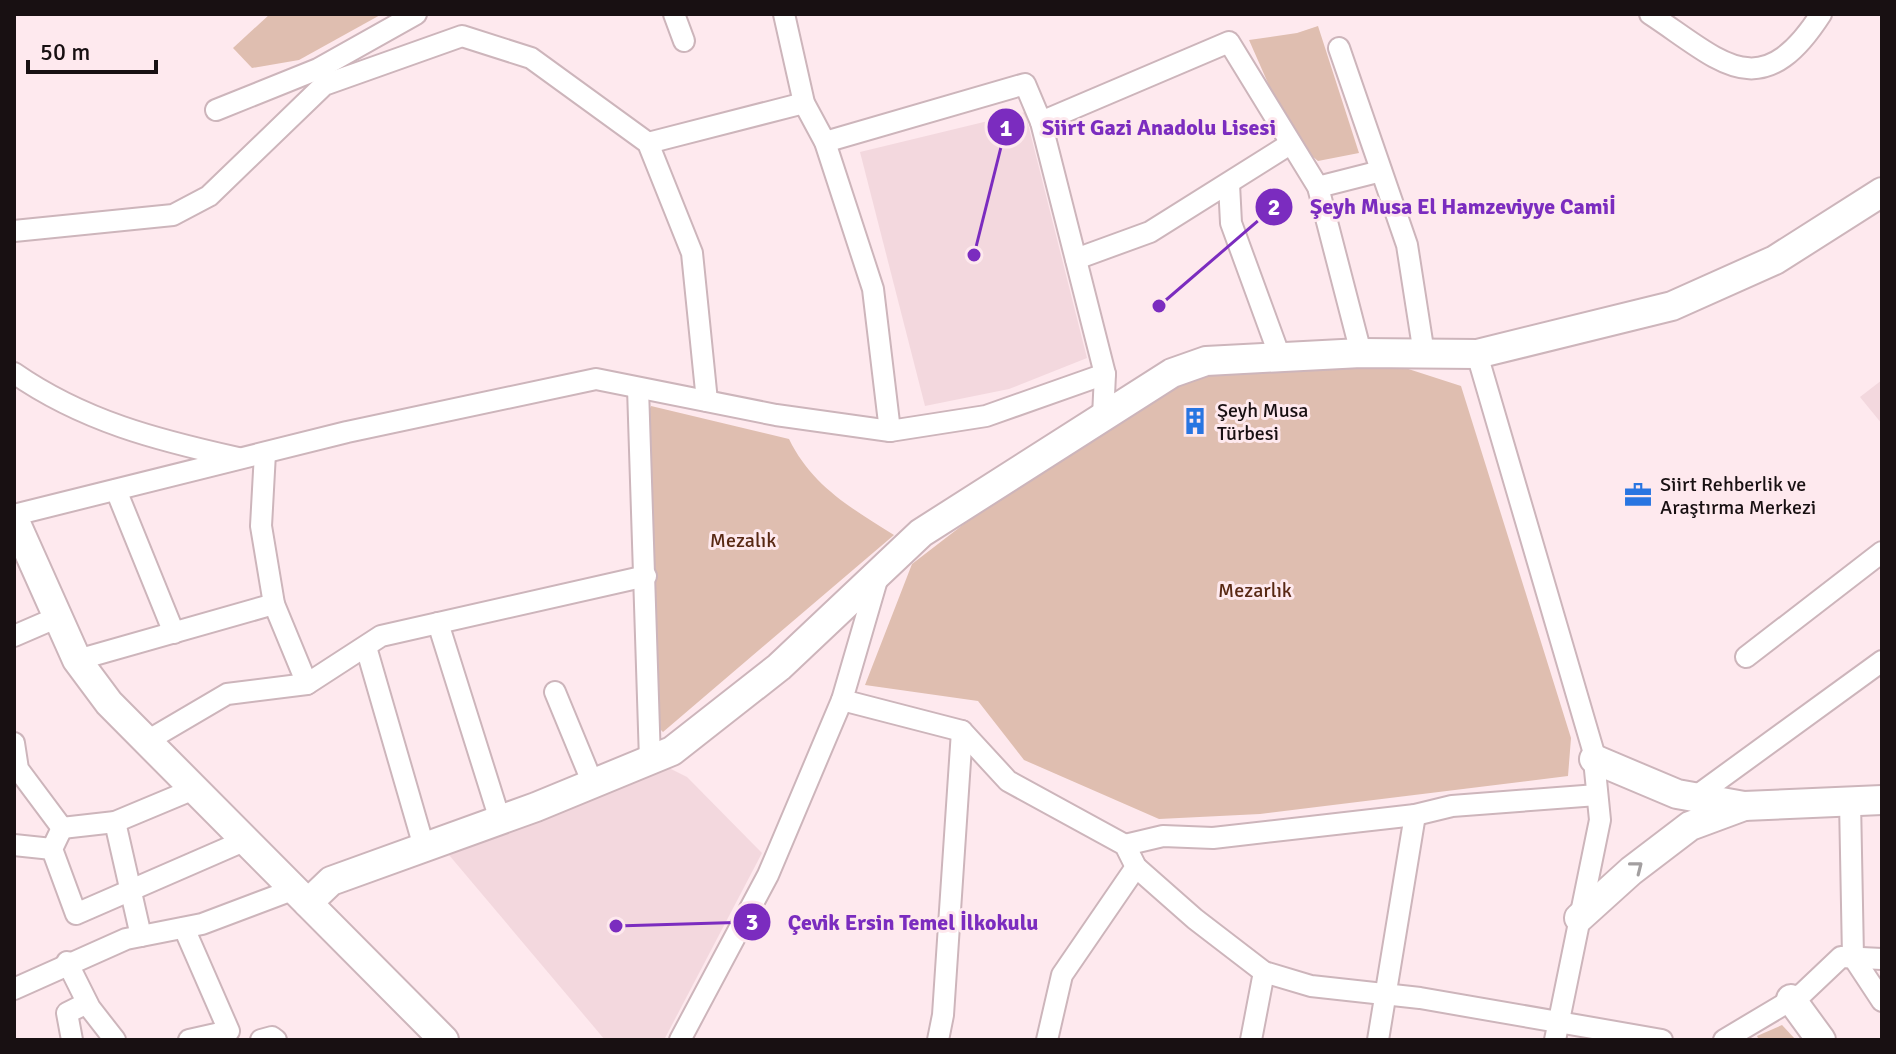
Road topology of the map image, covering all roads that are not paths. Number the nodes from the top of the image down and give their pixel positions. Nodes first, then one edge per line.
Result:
1 (416, 14) edge
2 (674, 14) edge
3 (784, 14) edge
4 (1650, 14) edge
5 (1821, 14) edge
6 (684, 41) dead end
7 (1339, 48) dead end
8 (804, 103) junction
9 (216, 110) dead end
10 (1041, 122) junction
11 (825, 142) junction
12 (648, 143) junction
13 (1290, 144) junction
14 (1381, 171) junction
15 (1229, 184) junction
16 (1318, 187) junction
17 (1882, 192) edge
18 (14, 231) edge
19 (1076, 259) junction
20 (1361, 353) junction
21 (1424, 354) junction
22 (1477, 354) junction
23 (1280, 357) junction
24 (14, 373) edge
25 (1105, 374) junction
26 (638, 388) junction
27 (707, 401) junction
28 (1103, 417) junction
29 (890, 431) junction
30 (265, 453) junction
31 (242, 458) junction
32 (116, 490) junction
33 (14, 517) edge
34 (1882, 552) edge
35 (879, 573) junction
36 (646, 576) junction
37 (274, 604) junction
38 (58, 617) junction
39 (438, 623) junction
40 (174, 633) junction
41 (14, 636) edge
42 (366, 647) junction
43 (1746, 657) dead end
44 (77, 660) junction
45 (1881, 664) edge
46 (307, 684) junction
47 (555, 692) dead end
48 (842, 700) junction
49 (962, 731) junction
50 (147, 741) junction
51 (14, 743) edge
52 (1594, 759) junction
53 (650, 760) junction
54 (18, 778) edge
55 (593, 784) junction
56 (194, 789) junction
57 (1597, 795) junction
58 (1695, 797) junction
59 (1882, 800) edge
60 (1850, 801) junction
61 (1744, 806) junction
62 (1415, 815) junction
63 (500, 820) junction
64 (115, 822) junction
65 (62, 828) junction
66 (246, 840) junction
67 (14, 845) edge
68 (1125, 845) junction
69 (424, 847) junction
70 (52, 849) junction
71 (1136, 867) junction
72 (131, 893) junction
73 (301, 896) junction
74 (1579, 918) junction
75 (184, 928) junction
76 (141, 936) junction
77 (1853, 957) junction
78 (1882, 959) edge
79 (67, 962) junction
80 (1264, 972) junction
81 (14, 989) edge
82 (1384, 994) junction
83 (1791, 999) junction
84 (1882, 1001) edge
85 (87, 1003) junction
86 (1556, 1032) edge
87 (230, 1036) edge
88 (72, 1040) edge
89 (115, 1040) edge
90 (189, 1040) edge
91 (261, 1040) edge
92 (276, 1040) edge
93 (444, 1040) edge
94 (680, 1040) edge
95 (938, 1040) edge
96 (1047, 1040) edge
97 (1251, 1040) edge
98 (1378, 1040) edge
99 (1662, 1040) edge
100 (1726, 1040) edge
101 (1821, 1040) edge

1 - 9 street
2 - 6 street
3 - 8 street
4 - 5 street
7 - 14 street
8 - 11 street
8 - 12 street
10 - 11 street
10 - 13 street
10 - 19 street
11 - 29 street
12 - 18 street
12 - 27 street
13 - 15 street
13 - 16 street
14 - 16 street
14 - 21 street
15 - 19 street
15 - 23 street
16 - 20 street
17 - 22 street
19 - 25 street
20 - 21 street
20 - 23 street
21 - 22 street
22 - 52 street
23 - 28 street
24 - 31 street
25 - 28 street
25 - 29 street
26 - 27 street
26 - 30 street
26 - 36 street
27 - 29 street
28 - 35 street
30 - 31 street
30 - 37 street
31 - 32 street
32 - 33 street
32 - 40 street
33 - 38 street
34 - 43 street
35 - 48 street
35 - 53 street
36 - 39 street
36 - 53 street
37 - 40 street
37 - 46 street
38 - 41 street
38 - 44 street
39 - 42 street
39 - 63 street
40 - 44 street
42 - 46 street
42 - 69 street
44 - 50 street
45 - 58 street
46 - 50 street
47 - 55 street
48 - 49 street
48 - 94 street
49 - 68 street
49 - 95 street
50 - 56 street
51 - 54 street
52 - 57 street
52 - 58 street
53 - 55 street
54 - 65 street
55 - 63 street
56 - 64 street
56 - 66 street
57 - 62 street
57 - 74 street
58 - 61 street
59 - 60 street
60 - 61 street
60 - 77 street
74 -> 61 street
62 - 68 street
62 - 82 street
63 - 69 street
64 - 65 street
64 - 72 street
65 - 70 street
66 - 72 street
66 - 73 street
67 - 70 street
68 - 71 street
69 - 73 street
70 - 72 street
71 - 80 street
71 - 96 street
72 - 76 street
73 - 75 street
73 - 93 street
74 - 86 street
75 - 76 street
75 - 87 street
76 - 79 street
77 - 78 street
77 - 83 street
77 - 84 street
79 - 81 street
79 - 85 street
80 - 82 street
80 - 97 street
82 - 86 street
82 - 98 street
83 - 100 street
83 - 101 street
85 - 88 street
85 - 89 street
86 - 99 street
87 - 90 street
91 - 92 street

